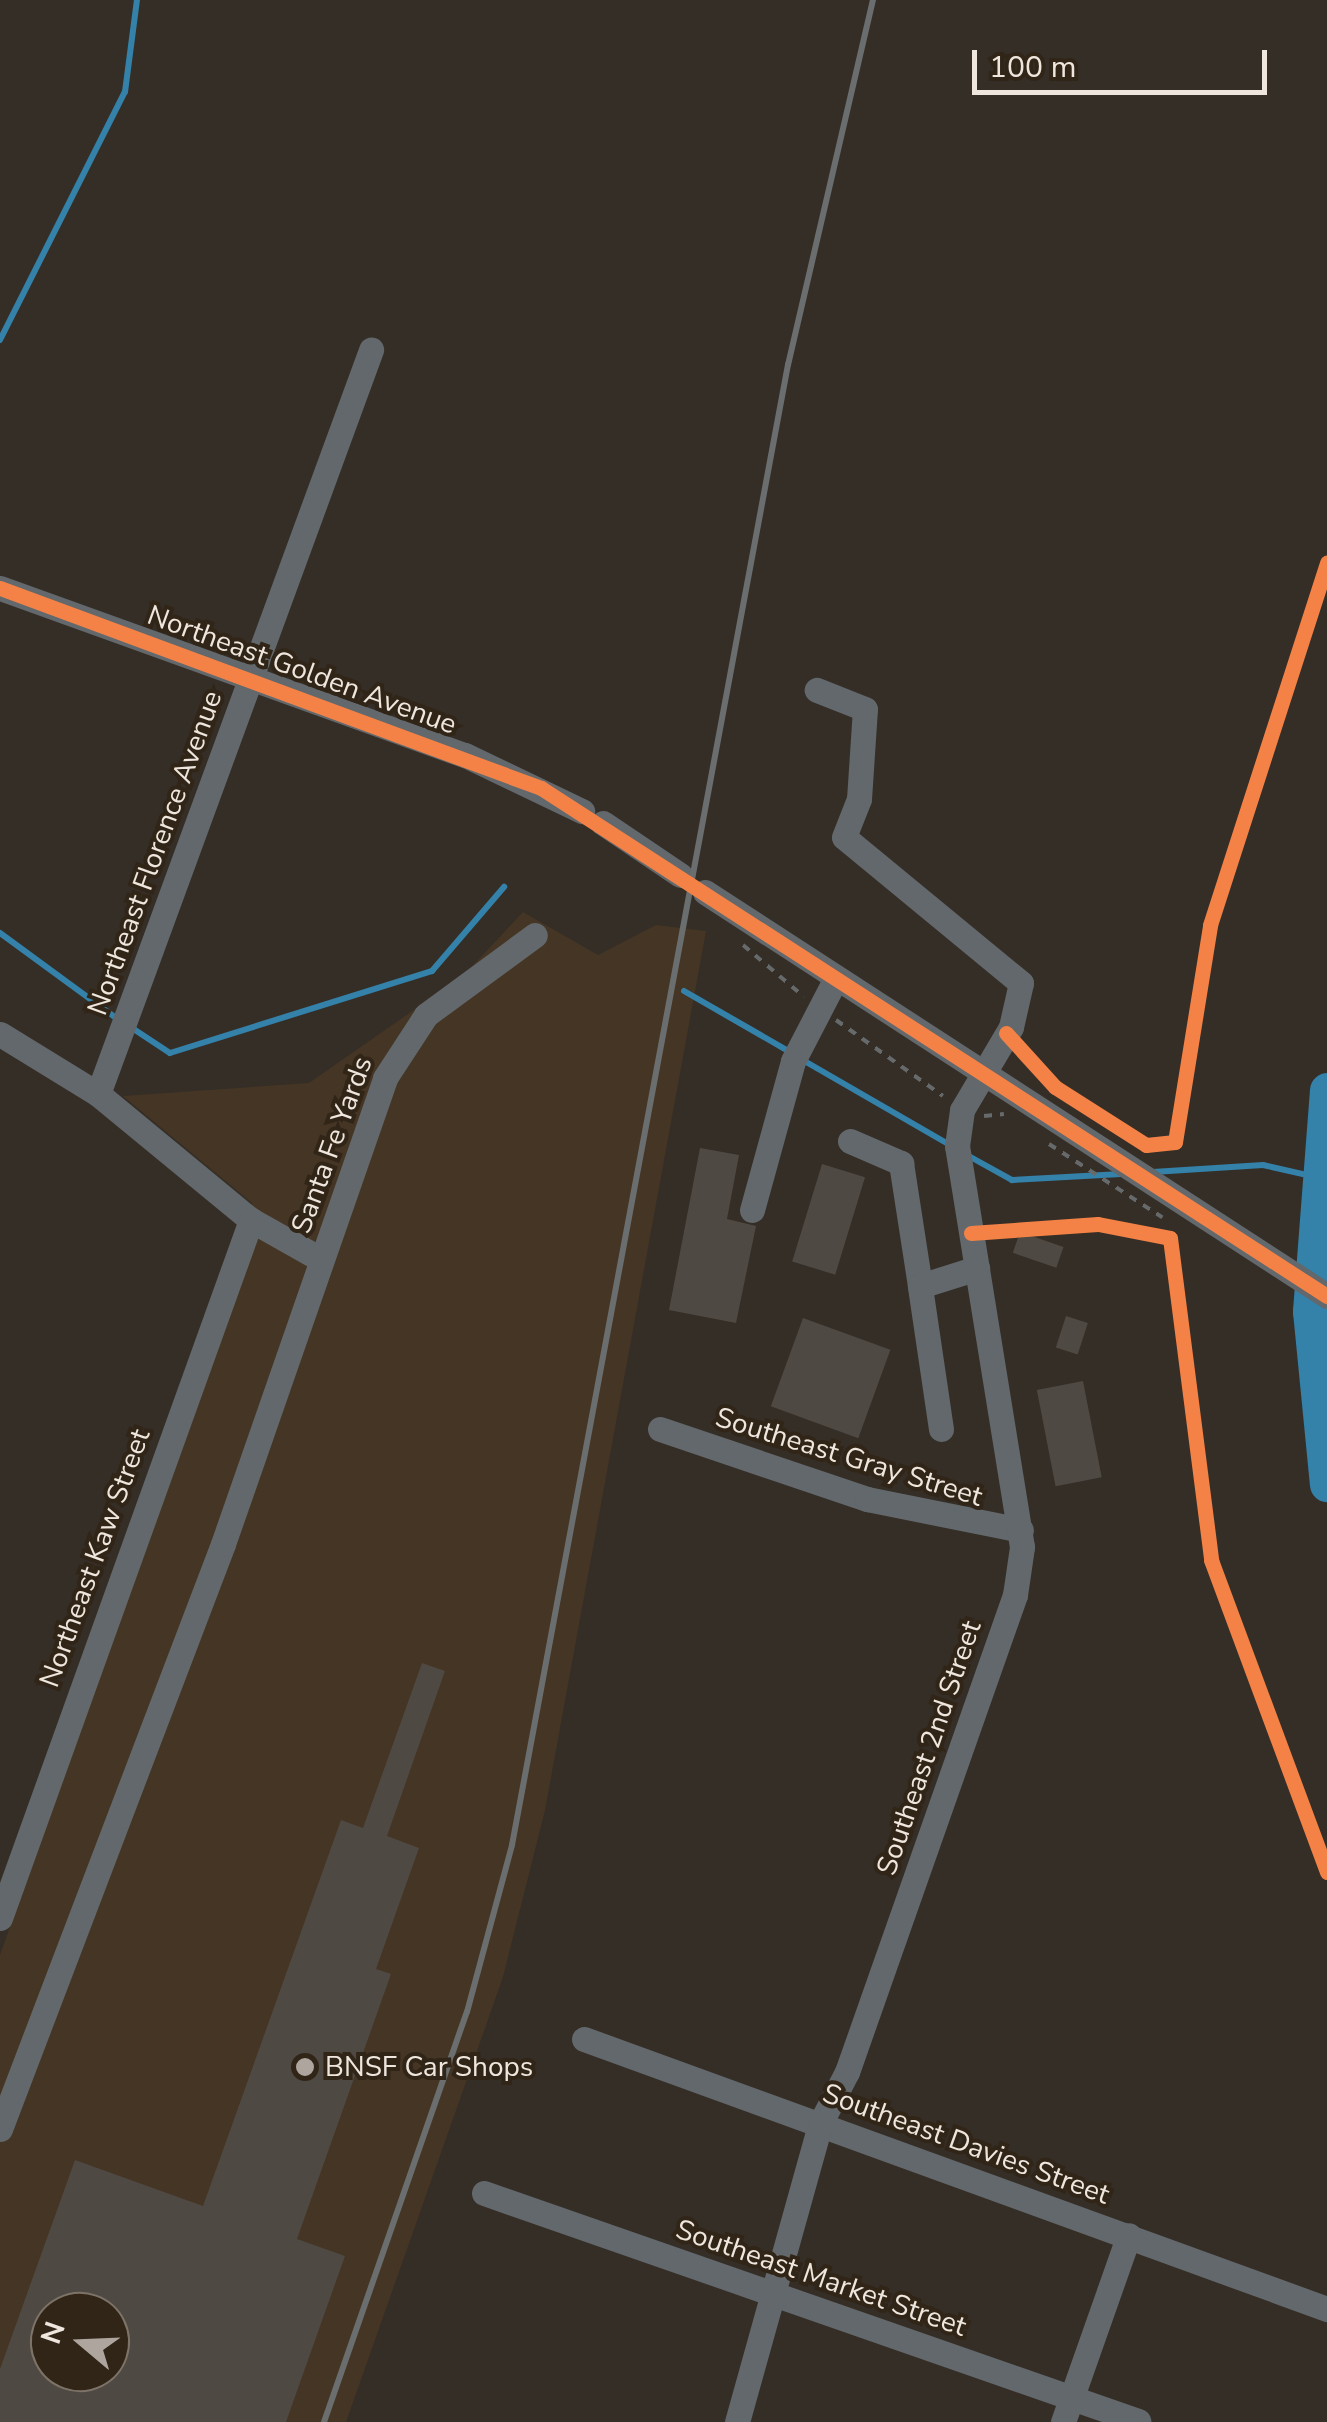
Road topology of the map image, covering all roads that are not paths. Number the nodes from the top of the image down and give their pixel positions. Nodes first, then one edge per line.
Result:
1 (371, 350) dead end
2 (0, 588) edge
3 (251, 678) junction
4 (816, 690) dead end
5 (680, 875) dead end
6 (705, 892) dead end
7 (534, 935) dead end
8 (834, 982) junction
9 (0, 1034) edge
10 (980, 1078) junction
11 (98, 1094) junction
12 (850, 1141) dead end
13 (752, 1210) dead end
14 (251, 1220) junction
15 (322, 1260) junction
16 (977, 1268) junction
17 (920, 1286) junction
18 (1327, 1296) edge
19 (660, 1429) dead end
20 (941, 1429) dead end
21 (1021, 1530) junction
22 (0, 1918) edge
23 (584, 2039) dead end
24 (820, 2124) junction
25 (0, 2128) edge
26 (484, 2193) dead end
27 (1128, 2234) junction
28 (768, 2292) junction
29 (1327, 2309) edge
30 (1068, 2410) edge
31 (1138, 2421) edge
32 (737, 2422) edge

1 - 3 street, Northeast Florence Avenue
2 - 3 street, Northeast Golden Avenue
3 - 5 street, Northeast Golden Avenue
3 - 11 street, Northeast Florence Avenue
4 - 10 street, Southeast 2nd Street
6 - 8 street
7 - 15 street, Santa Fe Yards
8 - 10 street
8 - 13 street
9 - 11 street
10 - 16 street, Southeast 2nd Street
10 - 18 street
11 - 14 street
12 - 17 street
14 - 15 street
14 - 22 street, Northeast Kaw Street
15 - 25 street, Santa Fe Yards
16 - 17 street
16 - 21 street, Southeast 2nd Street
17 - 20 street
19 - 21 street, Southeast Gray Street
21 - 24 street, Southeast 2nd Street
23 - 24 street, Southeast Davies Street
24 - 27 street, Southeast Davies Street
24 - 28 street, Southeast 2nd Street
26 - 28 street, Southeast Market Street
27 - 29 street, Southeast Davies Street
27 - 30 street
28 - 30 street, Southeast Market Street
28 - 32 street, Southeast 2nd Street
30 - 31 street, Southeast Market Street

